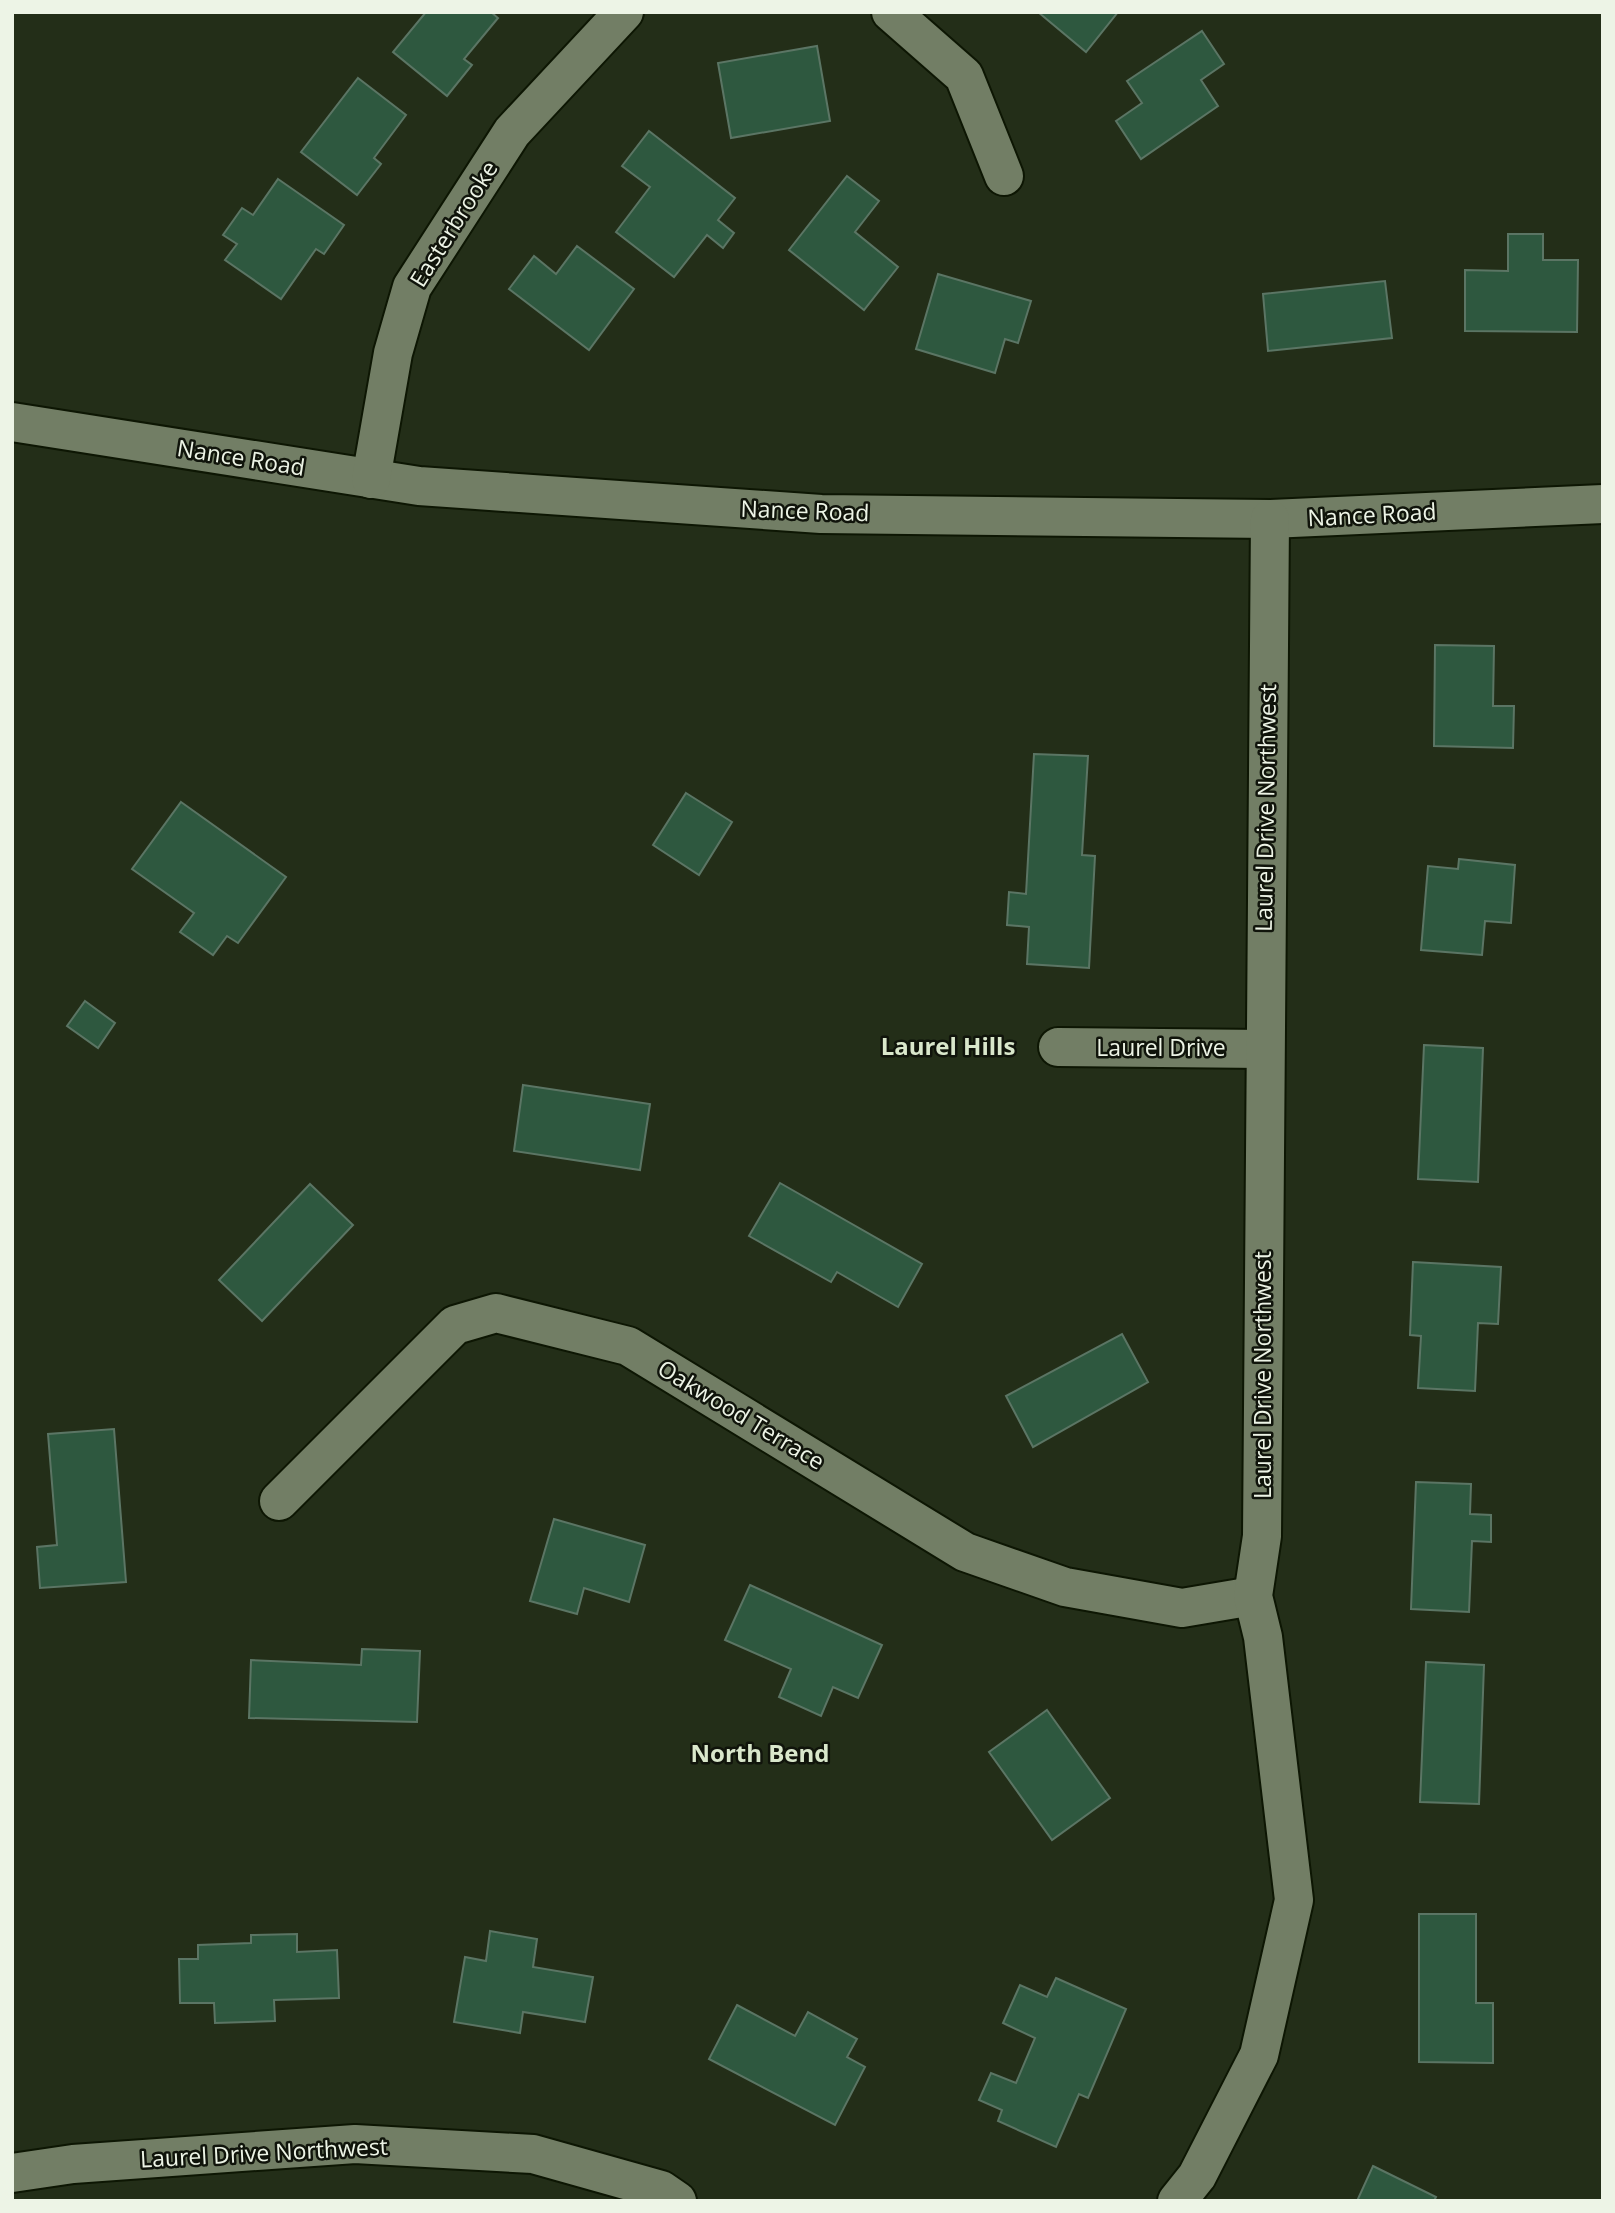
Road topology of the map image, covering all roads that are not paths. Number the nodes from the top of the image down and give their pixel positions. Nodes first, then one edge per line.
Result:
1 (624, 12) edge
2 (891, 12) edge
3 (1004, 176) dead end
4 (12, 422) edge
5 (371, 479) junction
6 (1603, 505) edge
7 (1270, 519) junction
8 (1058, 1047) dead end
9 (1264, 1049) junction
10 (279, 1501) dead end
11 (1253, 1596) junction
12 (12, 2173) edge
13 (677, 2201) edge
14 (1177, 2201) edge

1 - 5 street, Easterbrooke
2 - 3 street
4 - 5 street, Nance Road
5 - 7 street, Nance Road
6 - 7 street, Nance Road
7 - 9 street, Laurel Drive Northwest
8 - 9 street, Laurel Drive
9 - 11 street, Laurel Drive Northwest
10 - 11 street, Oakwood Terrace
11 - 14 street, Laurel Drive Northwest
12 - 13 street, Laurel Drive Northwest

